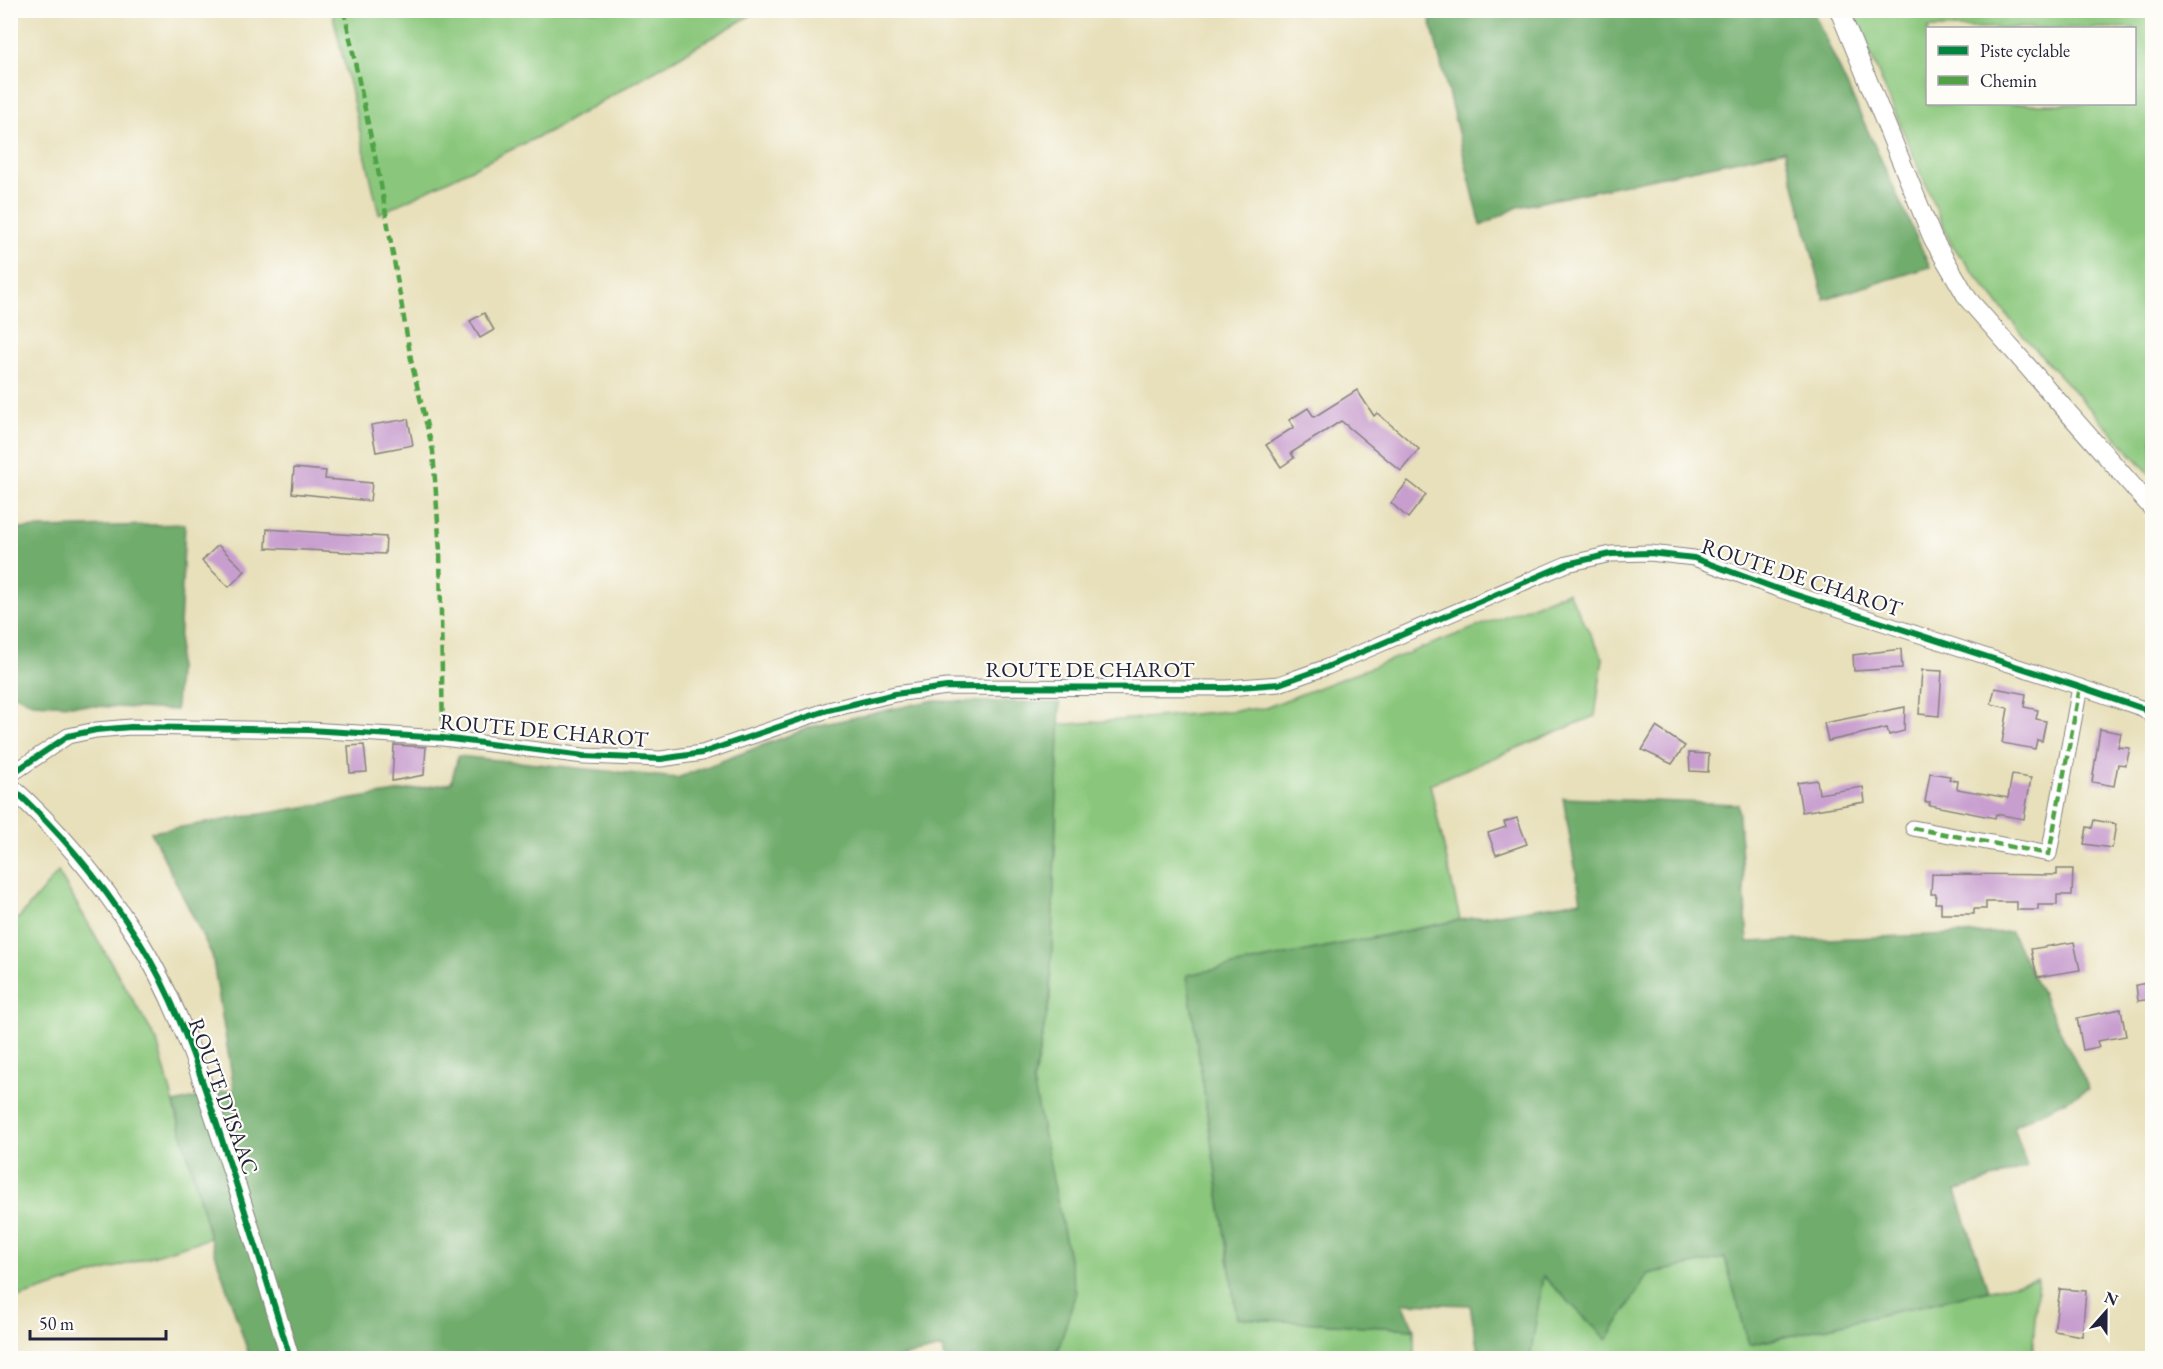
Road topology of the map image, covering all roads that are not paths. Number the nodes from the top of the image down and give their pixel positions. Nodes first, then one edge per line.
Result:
1 (1839, 10) edge
2 (2152, 508) edge
3 (2080, 687) junction
4 (2150, 711) edge
5 (10, 776) edge
6 (10, 786) edge
7 (1912, 828) dead end
8 (290, 1359) edge

1 - 2 street
3 - 4 street, ROUTE DE CHAROT
3 - 5 street, ROUTE DE CHAROT
3 - 7 street
6 - 8 street, ROUTE D'ISAAC

